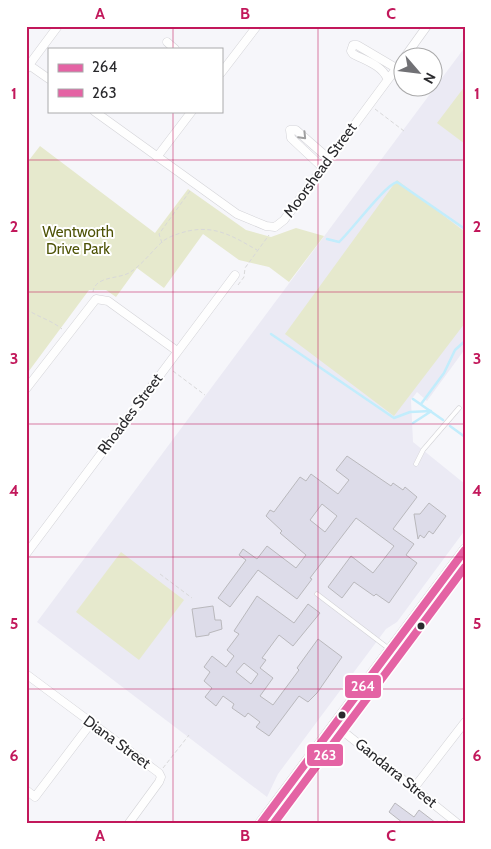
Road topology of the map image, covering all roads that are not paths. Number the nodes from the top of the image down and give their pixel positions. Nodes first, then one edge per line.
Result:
1 (58, 26) edge
2 (258, 26) edge
3 (427, 26) edge
4 (167, 42) dead end
5 (174, 48) edge
6 (411, 48) edge
7 (28, 67) edge
8 (394, 67) edge
9 (394, 70) edge
10 (222, 72) edge
11 (48, 78) edge
12 (387, 78) junction
13 (95, 112) edge
14 (191, 112) edge
15 (157, 156) junction
16 (328, 158) junction
17 (322, 167) junction
18 (235, 275) dead end
19 (177, 351) junction
20 (26, 389) edge
21 (458, 408) dead end
22 (416, 464) dead end
23 (465, 550) edge
24 (26, 554) edge
25 (317, 594) dead end
26 (390, 650) junction
27 (26, 674) edge
28 (465, 722) edge
29 (91, 723) junction
30 (334, 724) junction
31 (414, 788) junction
32 (26, 790) edge
33 (129, 823) edge
34 (261, 823) edge
35 (457, 823) edge

1 - 7 street
2 - 10 street
3 - 6 street, Moorshead Street
4 - 5 street
7 - 11 street
8 - 12 street
9 - 12 street, Moorshead Street
12 - 16 street, Moorshead Street
13 - 15 street, Moorshead Street
14 - 15 street
15 - 17 street, Moorshead Street
16 - 17 street, Moorshead Street
17 -> 16 street
18 - 19 street, Rhoades Street
19 - 20 street
19 - 24 street, Rhoades Street
21 - 22 lane
23 - 26 street
25 - 26 lane
26 - 30 street
27 - 29 street, Diana Street
28 - 31 street
29 - 32 street
29 - 33 street, Diana Street
30 - 31 street, Gandarra Street
30 - 34 street
31 - 35 street, Gandarra Street

